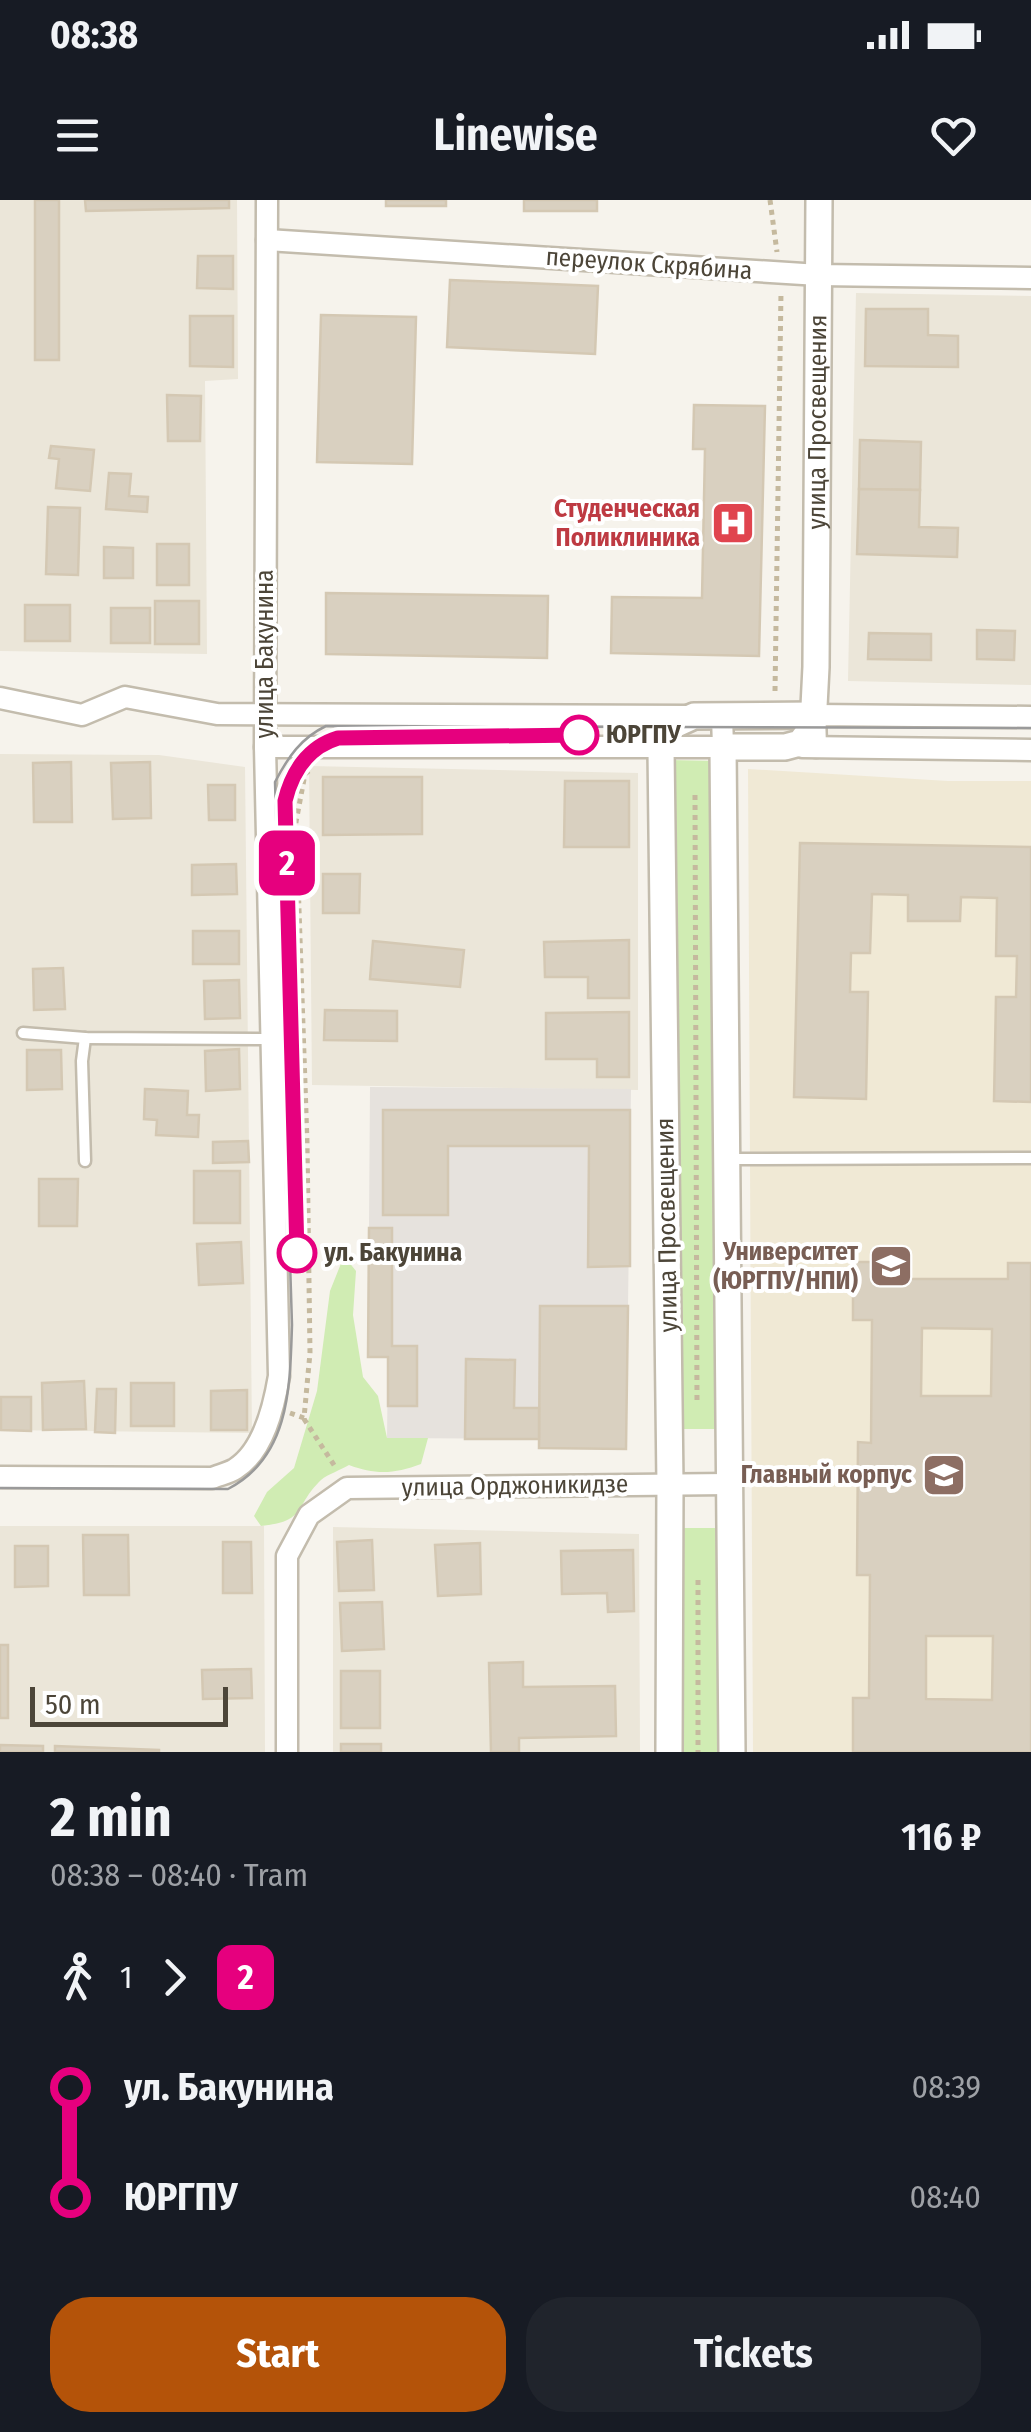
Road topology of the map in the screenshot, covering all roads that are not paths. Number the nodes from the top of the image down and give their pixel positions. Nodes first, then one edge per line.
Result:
1 (266, 200) edge
2 (819, 200) edge
3 (267, 240) junction
4 (818, 275) junction
5 (1031, 278) edge
6 (0, 698) edge
7 (264, 714) junction
8 (815, 715) junction
9 (694, 716) junction
10 (722, 716) junction
11 (1031, 717) edge
12 (264, 747) junction
13 (722, 747) junction
14 (785, 747) junction
15 (816, 747) junction
16 (661, 748) junction
17 (1031, 750) edge
18 (23, 1034) dead end
19 (85, 1038) junction
20 (272, 1039) junction
21 (1031, 1158) edge
22 (726, 1159) junction
23 (85, 1161) dead end
24 (0, 1477) edge
25 (670, 1484) junction
26 (729, 1484) junction
27 (287, 1752) edge
28 (669, 1752) edge
29 (732, 1752) edge

1 - 3 street, улица Бакунина
2 - 4 street, улица Просвещения
3 - 4 street, переулок Скрябина
3 - 7 street, улица Бакунина
4 - 5 street, переулок Скрябина
4 - 8 street, улица Просвещения
6 - 7 street
7 - 9 street
7 - 12 street, улица Бакунина
8 - 10 street
8 - 11 street
8 - 14 street
8 - 15 street
9 - 10 street
9 - 16 street
10 - 13 street
12 - 16 street
12 - 20 street, улица Бакунина
13 - 14 street
13 - 16 street
13 - 22 street
14 - 15 street
15 - 17 street
16 - 25 street, улица Просвещения
18 - 19 lane
19 - 20 lane
19 - 23 lane
20 - 24 street, улица Бакунина
21 - 22 lane
22 - 26 street
25 - 26 street, улица Орджоникидзе
25 - 27 street, улица Орджоникидзе
25 - 28 street, улица Просвещения
26 - 29 street

